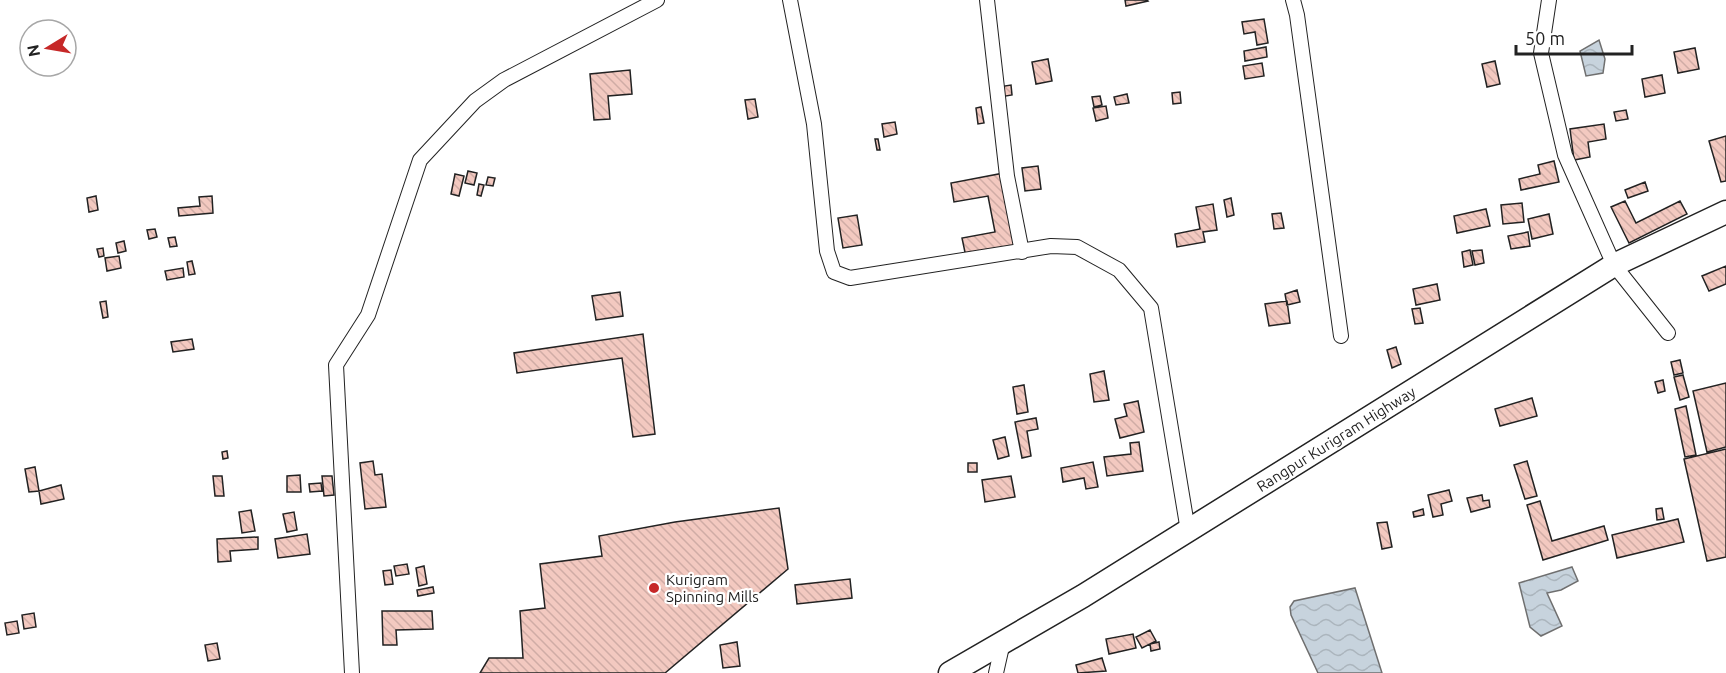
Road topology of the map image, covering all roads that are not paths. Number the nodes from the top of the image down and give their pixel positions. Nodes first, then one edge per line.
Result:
1 (657, 0) edge
2 (790, 0) edge
3 (987, 0) edge
4 (1293, 0) edge
5 (1549, 0) edge
6 (1726, 212) edge
7 (1022, 252) junction
8 (1614, 265) junction
9 (1668, 333) dead end
10 (1341, 336) dead end
11 (1188, 531) junction
12 (1003, 642) junction
13 (352, 673) edge
14 (950, 673) edge
15 (996, 673) edge

1 - 13 street
2 - 7 street
3 - 7 street
4 - 10 street
5 - 8 street
6 - 8 highway, Rangpur Kurigram Highway
7 - 11 street
8 - 9 street
8 - 11 highway, Rangpur Kurigram Highway
11 - 12 highway, Rangpur Kurigram Highway
12 - 14 highway, Rangpur Kurigram Highway
12 - 15 street

